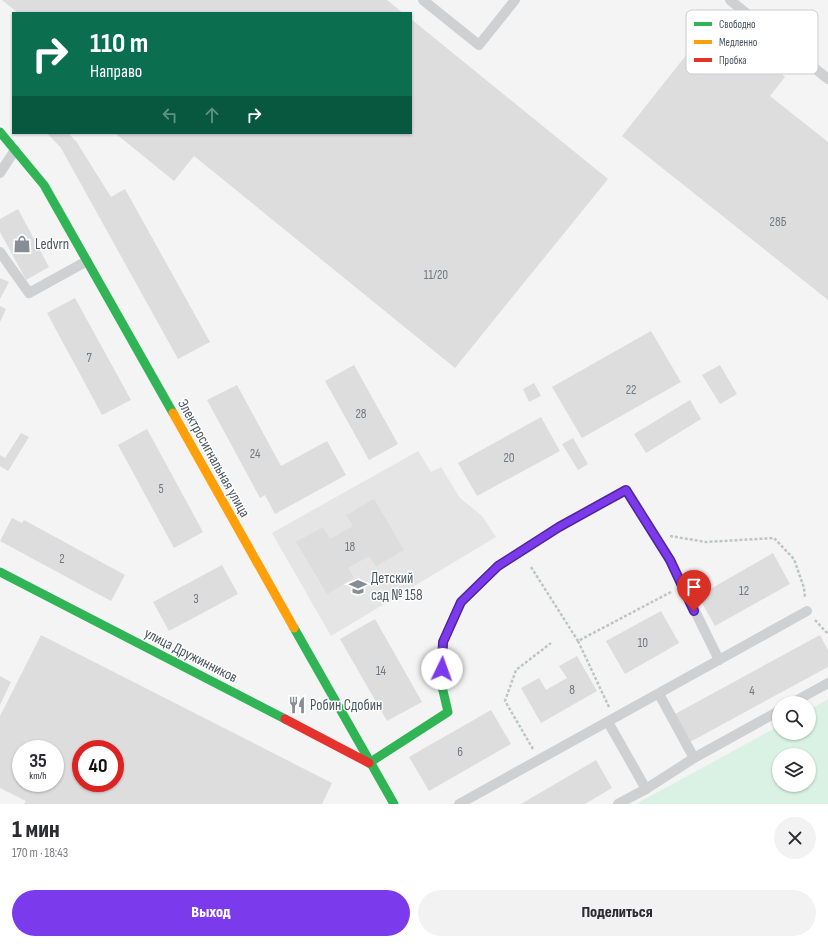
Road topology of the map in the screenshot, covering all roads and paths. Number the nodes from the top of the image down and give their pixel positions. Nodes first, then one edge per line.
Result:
1 (423, 0) edge
2 (515, 0) edge
3 (730, 0) edge
4 (742, 10) edge
5 (818, 71) edge
6 (828, 79) edge
7 (0, 132) edge
8 (15, 150) junction
9 (0, 173) edge
10 (0, 252) edge
11 (87, 261) junction
12 (626, 490) joint
13 (665, 532) dead end
14 (521, 551) junction
15 (0, 572) edge
16 (682, 586) junction
17 (807, 611) junction
18 (828, 634) edge
19 (578, 641) junction
20 (551, 643) dead end
21 (719, 660) junction
22 (828, 683) edge
23 (659, 694) junction
24 (805, 696) edge
25 (772, 714) edge
26 (611, 720) junction
27 (694, 758) junction
28 (540, 760) junction
29 (369, 763) junction
30 (646, 788) junction
31 (394, 804) edge
32 (459, 804) edge
33 (618, 804) edge

1 - 2 lane
3 - 4 lane
5 - 6 lane
7 - 8 street, Электросигнальная улица
8 - 9 lane
8 - 11 street, Электросигнальная улица
10 - 11 lane
11 - 29 street, Электросигнальная улица
12 - 14 street
12 - 16 lane
13 - 17 path
14 - 19 path
14 - 29 street
15 - 29 street, улица Дружинников
16 - 19 path
16 - 21 lane
17 - 18 path
17 - 21 lane
19 - 26 path
20 - 28 path
21 - 23 lane
22 - 24 lane
23 - 26 lane
23 - 27 lane
25 - 27 lane
26 - 28 lane
26 - 30 lane
27 - 30 lane
28 - 32 lane
29 - 31 street, Электросигнальная улица
30 - 33 lane

